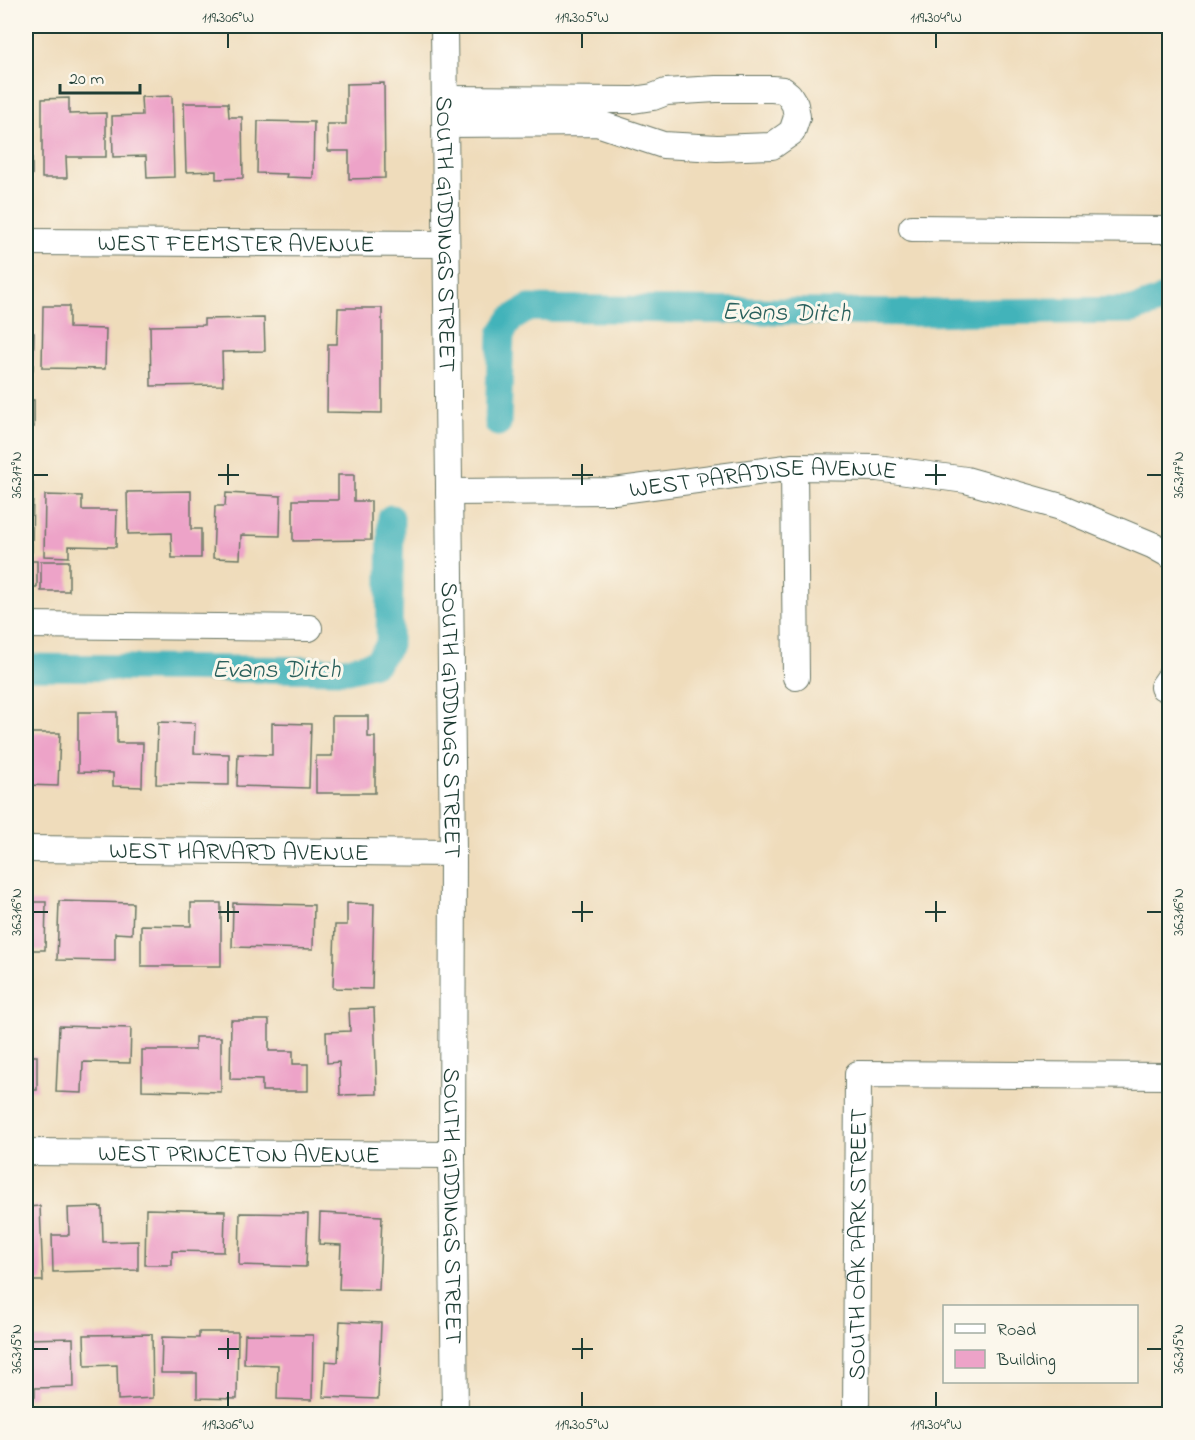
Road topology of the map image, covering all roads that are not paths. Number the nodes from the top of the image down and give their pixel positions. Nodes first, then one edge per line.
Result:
1 (444, 26) edge
2 (446, 111) junction
3 (912, 228) dead end
4 (1170, 230) edge
5 (26, 242) edge
6 (446, 244) junction
7 (794, 467) junction
8 (449, 492) junction
9 (1170, 555) edge
10 (26, 626) edge
11 (309, 628) dead end
12 (796, 676) dead end
13 (26, 849) edge
14 (453, 853) junction
15 (1170, 1076) edge
16 (26, 1152) edge
17 (452, 1155) junction
18 (455, 1414) edge
19 (856, 1414) edge

1 - 2 street, SOUTH GIDDINGS STREET
2 - 2 street
2 - 6 street, SOUTH GIDDINGS STREET
3 - 4 street
5 - 6 street, WEST FEEMSTER AVENUE
6 - 8 street, SOUTH GIDDINGS STREET
7 - 8 street, WEST PARADISE AVENUE
7 - 9 street, WEST PARADISE AVENUE
7 - 12 street
8 - 14 street, SOUTH GIDDINGS STREET
10 - 11 street
13 - 14 street, WEST HARVARD AVENUE
14 - 17 street, SOUTH GIDDINGS STREET
15 - 19 street, SOUTH OAK PARK STREET
16 - 17 street, WEST PRINCETON AVENUE
17 - 18 street, SOUTH GIDDINGS STREET

